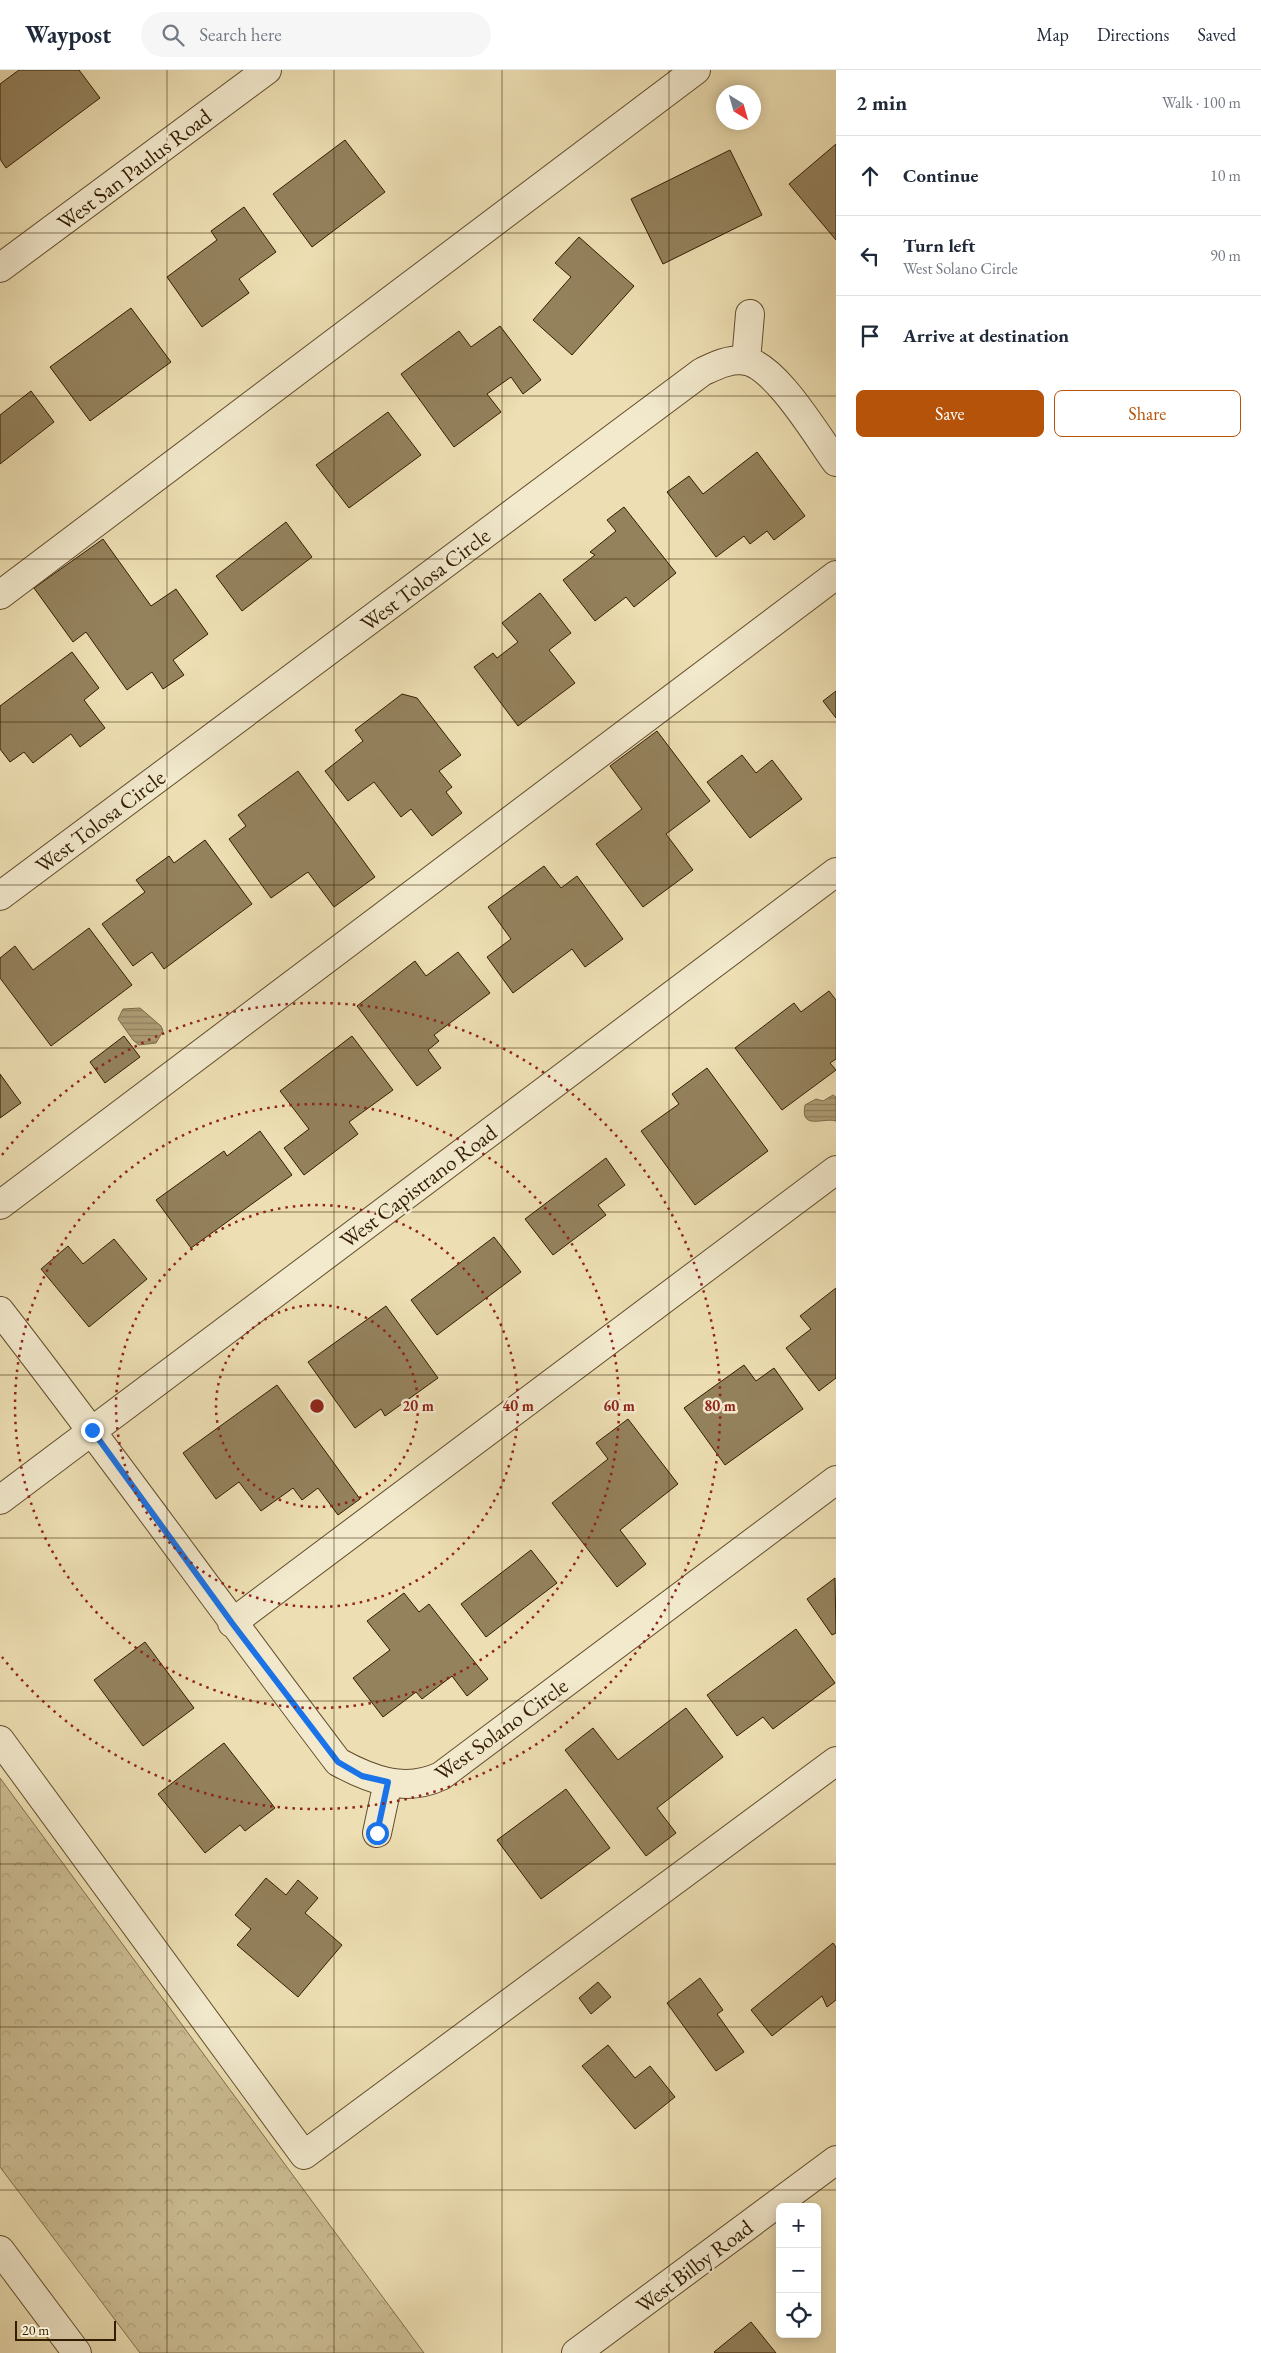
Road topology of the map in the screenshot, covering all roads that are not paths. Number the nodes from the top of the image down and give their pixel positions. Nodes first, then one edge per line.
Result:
1 (267, 70) edge
2 (696, 70) edge
3 (0, 268) edge
4 (750, 314) dead end
5 (746, 362) junction
6 (836, 462) edge
7 (836, 575) edge
8 (0, 594) edge
9 (836, 872) edge
10 (0, 896) edge
11 (836, 1170) edge
12 (0, 1205) edge
13 (0, 1311) edge
14 (92, 1430) junction
15 (836, 1480) edge
16 (0, 1500) edge
17 (232, 1623) junction
18 (0, 1740) edge
19 (836, 1761) edge
20 (388, 1782) junction
21 (377, 1833) dead end
22 (836, 2160) edge
23 (0, 2250) edge
24 (77, 2353) edge
25 (576, 2353) edge

1 - 3 street, West San Paulus Road
2 - 8 street
4 - 5 street
5 - 6 street, West Tolosa Circle
5 - 10 street, West Tolosa Circle
7 - 12 street
9 - 14 street, West Capistrano Road
11 - 17 street
13 - 14 street
14 - 16 street, West Capistrano Road
14 - 17 street, West Solano Circle
15 - 20 street, West Solano Circle
17 - 20 street, West Solano Circle
18 - 19 street
20 - 21 street
22 - 25 street, West Bilby Road
23 - 24 street

